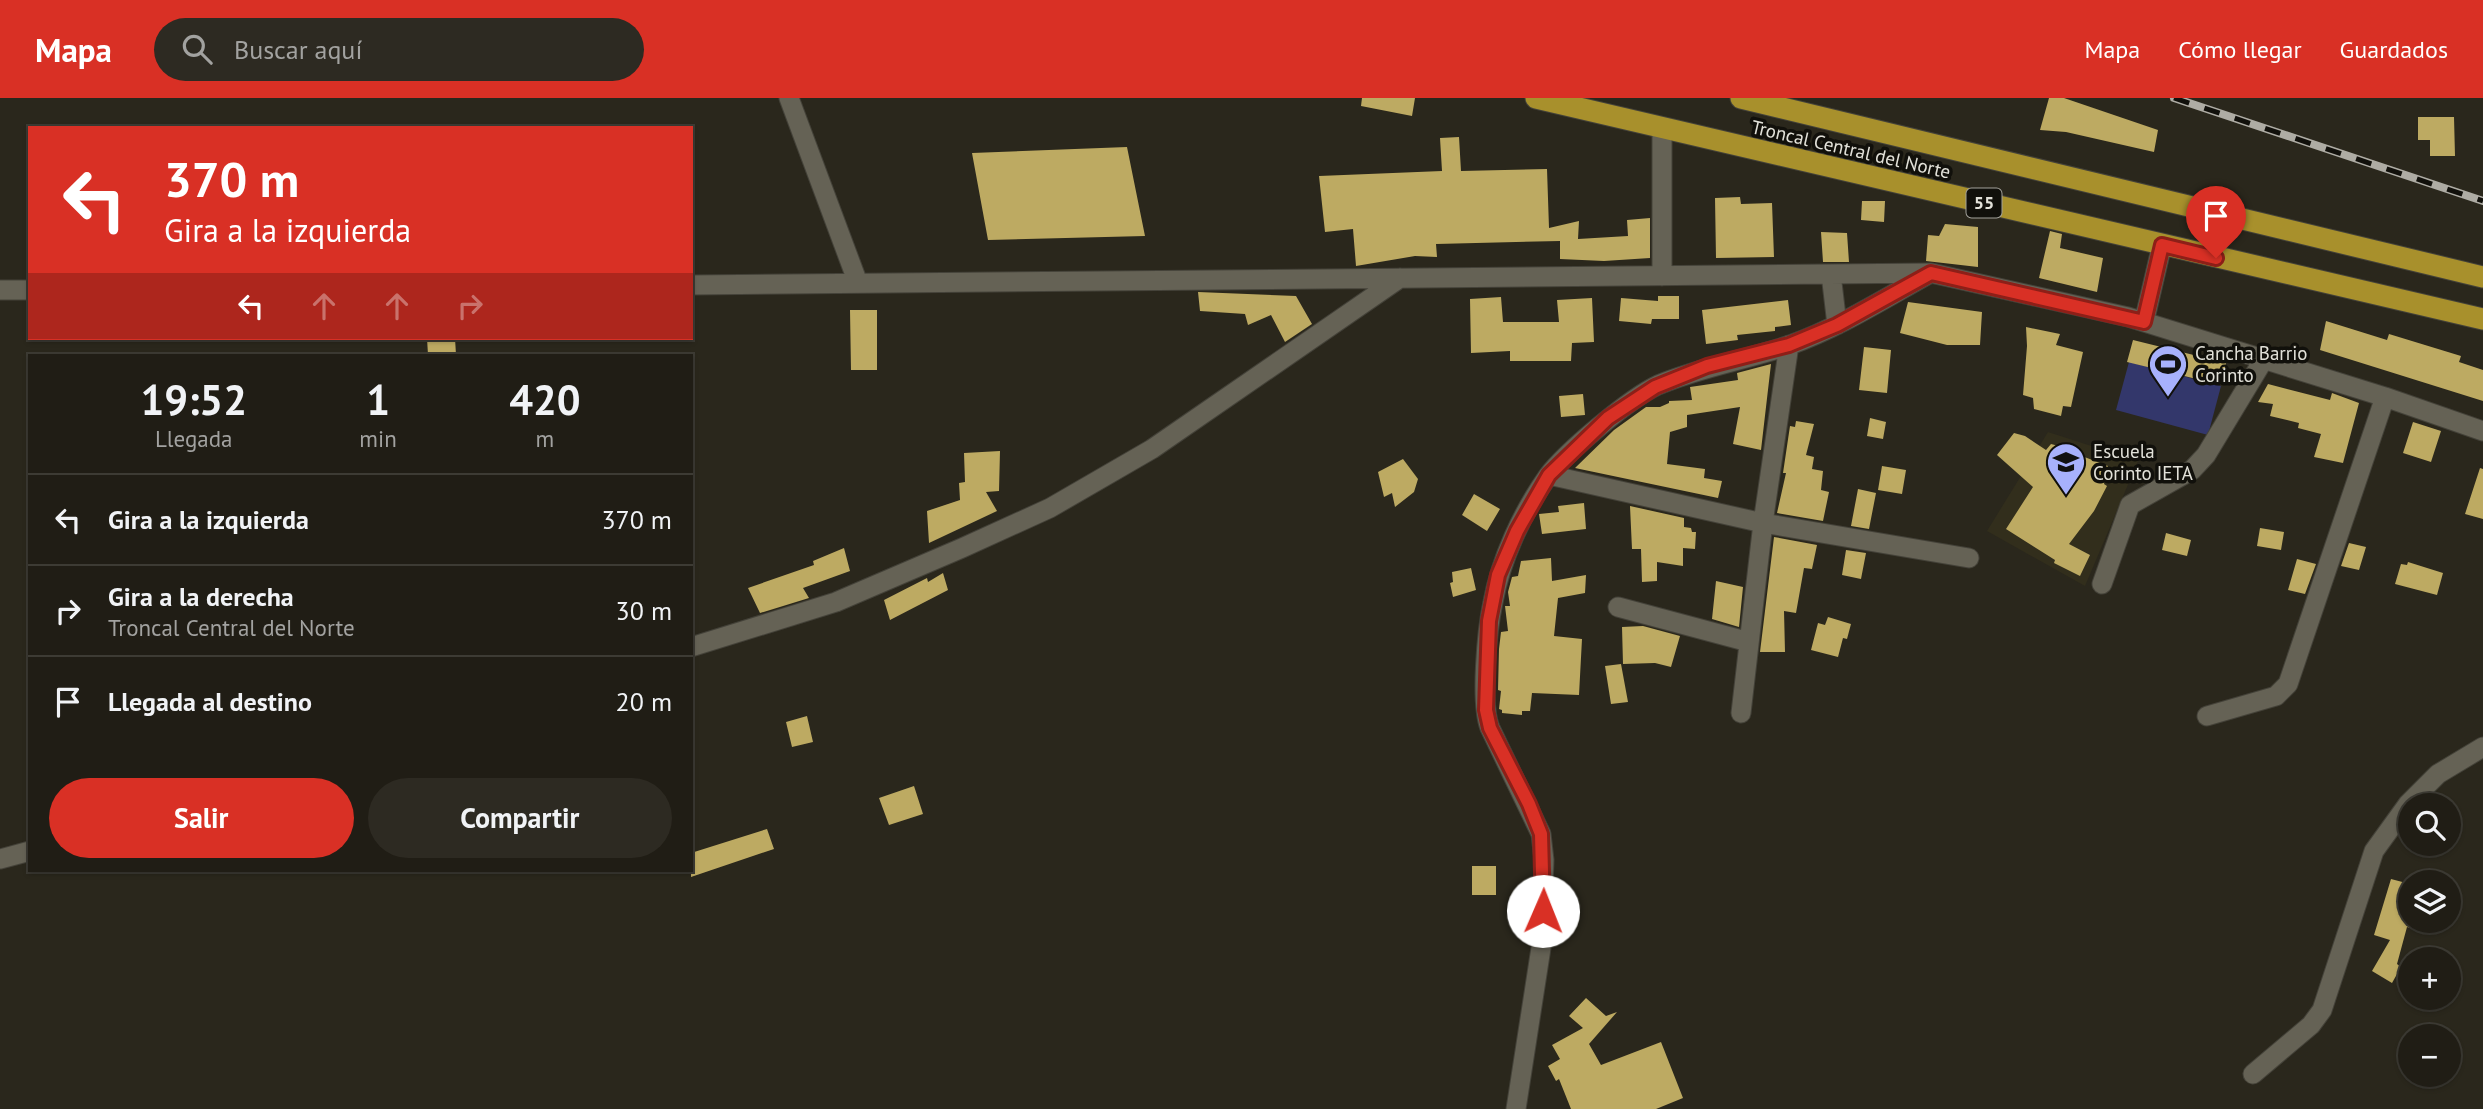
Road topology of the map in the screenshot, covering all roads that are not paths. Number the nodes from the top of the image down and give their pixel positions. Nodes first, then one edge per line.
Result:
1 (789, 98) edge
2 (1536, 98) edge
3 (1741, 98) edge
4 (1662, 128) junction
5 (2162, 245) junction
6 (1931, 273) junction
7 (1831, 274) junction
8 (1662, 276) junction
9 (2483, 277) edge
10 (1400, 278) junction
11 (858, 283) junction
12 (693, 285) edge
13 (0, 290) edge
14 (28, 290) edge
15 (2483, 320) edge
16 (2144, 322) junction
17 (1837, 325) junction
18 (1789, 345) junction
19 (2264, 359) junction
20 (2385, 397) junction
21 (2483, 430) edge
22 (1549, 475) junction
23 (1763, 523) junction
24 (1969, 558) dead end
25 (2102, 584) dead end
26 (1618, 607) dead end
27 (1749, 642) junction
28 (693, 646) edge
29 (1741, 713) dead end
30 (2207, 716) dead end
31 (2483, 747) edge
32 (28, 852) edge
33 (0, 859) edge
34 (2253, 1074) dead end
35 (1516, 1109) edge

1 - 11 street
2 - 4 highway, Troncal Central del Norte / 55
3 - 9 highway, Troncal Central del Norte / 55
4 - 5 highway, Troncal Central del Norte / 55
4 - 8 street
5 - 15 highway, Troncal Central del Norte / 55
5 - 16 street
6 - 7 street
6 - 16 street
6 - 17 street
7 - 8 street
7 - 17 street
8 - 10 street
10 - 11 street
10 - 28 street
11 - 12 street
13 - 14 street
16 - 19 street
17 - 18 street
18 - 22 street
18 - 23 street
19 - 20 street
19 - 25 street
20 - 21 street
20 - 30 street
22 - 23 street
22 - 35 street
23 - 24 street
23 - 27 street
26 - 27 street
27 - 29 street
31 - 34 street
32 - 33 street

